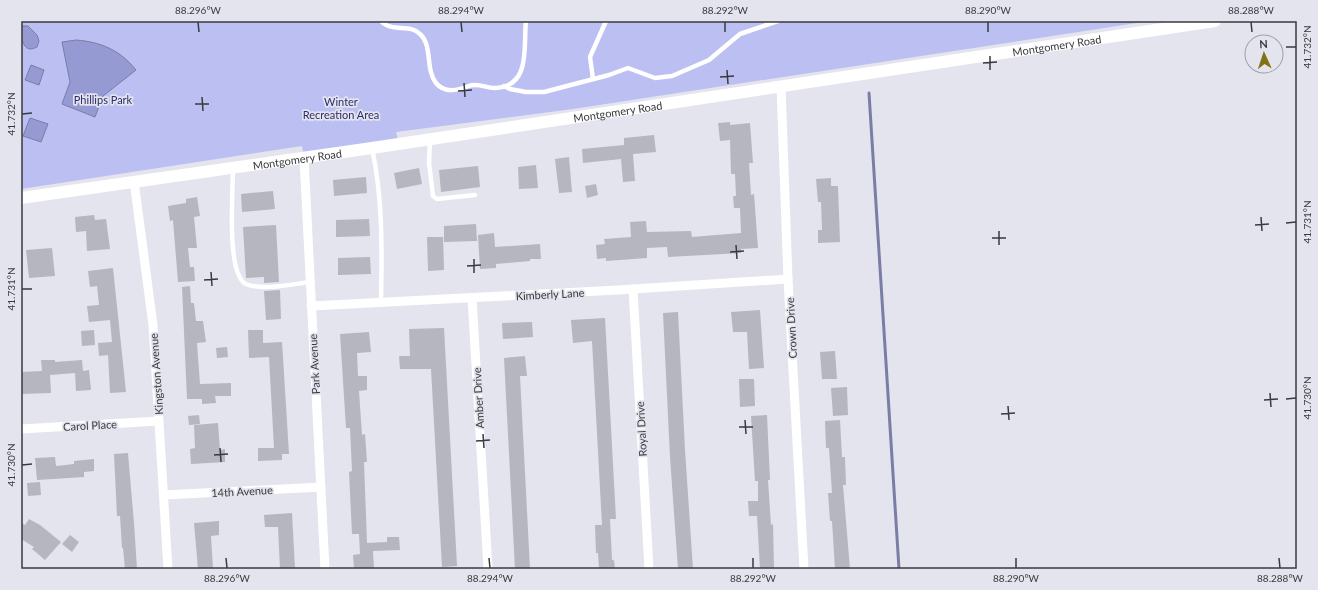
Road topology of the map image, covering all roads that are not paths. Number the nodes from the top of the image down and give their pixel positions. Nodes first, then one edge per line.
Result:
1 (381, 21) edge
2 (526, 21) edge
3 (606, 21) edge
4 (778, 21) edge
5 (1215, 21) edge
6 (593, 79) junction
7 (504, 86) junction
8 (781, 87) junction
9 (430, 139) junction
10 (372, 148) junction
11 (304, 158) junction
12 (233, 168) junction
13 (134, 181) junction
14 (476, 195) dead end
15 (21, 198) edge
16 (788, 279) junction
17 (310, 282) junction
18 (633, 289) junction
19 (472, 298) junction
20 (381, 302) junction
21 (311, 306) junction
22 (160, 420) junction
23 (21, 429) edge
24 (321, 487) junction
25 (164, 495) junction
26 (168, 569) edge
27 (325, 569) edge
28 (488, 569) edge
29 (649, 569) edge
30 (804, 569) edge

1 - 7 lane
2 - 7 lane
3 - 6 lane
4 - 6 lane
5 - 8 street, Montgomery Road
6 - 7 lane
8 - 9 street, Montgomery Road
8 - 16 street, Crown Drive
9 - 10 street, Montgomery Road
9 - 14 lane
10 - 11 street, Montgomery Road
10 - 20 lane
11 - 12 street, Montgomery Road
11 - 17 street, Park Avenue
12 - 13 street, Montgomery Road
12 - 17 lane
13 - 15 street, Montgomery Road
13 - 22 street, Kingston Avenue
16 - 18 street, Kimberly Lane
16 - 30 street, Crown Drive
17 - 21 street, Park Avenue
18 - 19 street, Kimberly Lane
18 - 29 street, Royal Drive
19 - 20 street, Kimberly Lane
19 - 28 street, Amber Drive
20 - 21 street, Kimberly Lane
21 - 24 street, Park Avenue
22 - 23 street, Carol Place
22 - 25 street, Kingston Avenue
24 - 25 street, 14th Avenue
24 - 27 street, Park Avenue
25 - 26 street, Kingston Avenue

